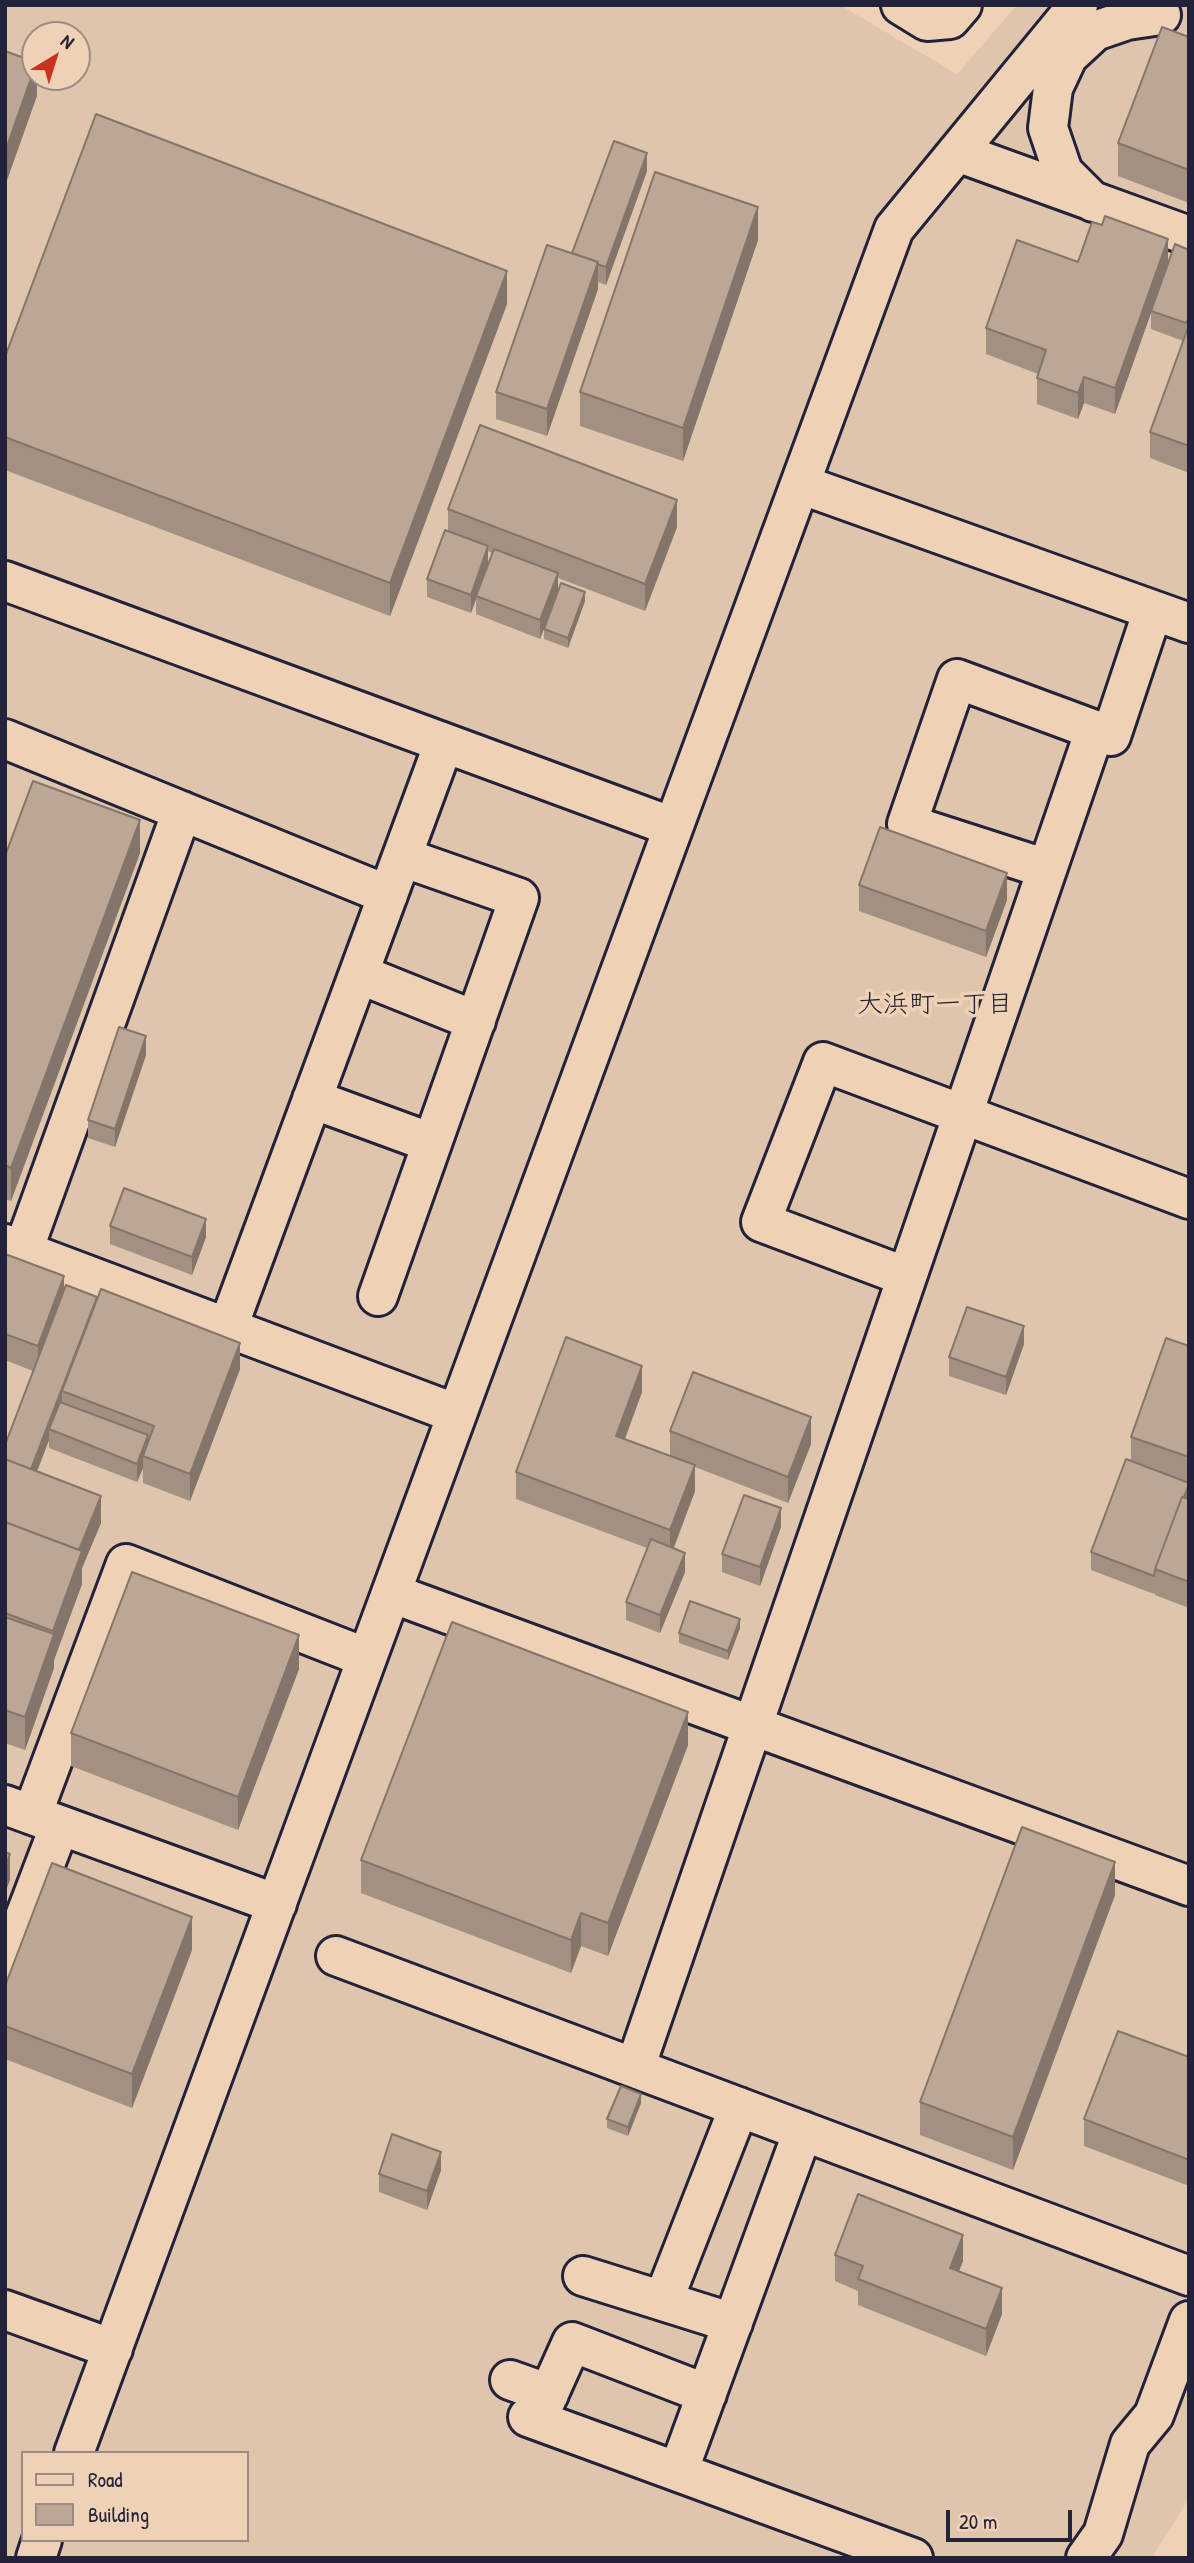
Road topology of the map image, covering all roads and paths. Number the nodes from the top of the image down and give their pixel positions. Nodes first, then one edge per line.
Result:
1 (901, 5) edge
2 (962, 5) edge
3 (1078, 5) edge
4 (1161, 15) edge
5 (957, 152) junction
6 (1093, 202) junction
7 (1189, 236) edge
8 (800, 484) junction
9 (5, 581) edge
10 (1153, 610) junction
11 (1189, 623) edge
12 (1095, 730) junction
13 (5, 739) edge
14 (444, 743) junction
15 (182, 811) junction
16 (673, 827) junction
17 (402, 857) junction
18 (1047, 869) junction
19 (388, 895) junction
20 (359, 974) junction
21 (476, 1021) junction
22 (312, 1099) junction
23 (962, 1116) junction
24 (432, 1143) junction
25 (1189, 1199) edge
26 (14, 1247) edge
27 (907, 1277) junction
28 (378, 1296) dead end
29 (228, 1327) junction
30 (457, 1414) junction
31 (391, 1593) junction
32 (367, 1658) junction
33 (752, 1726) junction
34 (32, 1815) edge
35 (1189, 1886) edge
36 (276, 1904) junction
37 (336, 1956) dead end
38 (5, 1969) edge
39 (635, 2068) junction
40 (739, 2107) junction
41 (803, 2131) junction
42 (583, 2276) dead end
43 (1189, 2276) edge
44 (663, 2301) junction
45 (5, 2310) edge
46 (1189, 2321) edge
47 (733, 2323) junction
48 (113, 2349) junction
49 (510, 2380) dead end
50 (706, 2395) junction
51 (538, 2410) junction
52 (76, 2451) edge
53 (678, 2472) junction
54 (913, 2558) edge
55 (1086, 2558) edge

1 - 2 street
3 - 5 street
4 - 6 street
5 - 6 street
5 - 8 street
6 - 7 street
8 - 10 street
8 - 16 street
9 - 14 street
10 - 11 street
10 - 12 street
12 - 18 street
12 - 18 street
13 - 15 street
14 - 16 street
14 - 17 street
15 - 19 street
15 - 26 street
16 - 30 street
17 - 19 street
17 - 21 street
18 - 23 street
19 - 20 street
20 - 21 street
20 - 22 street
21 - 24 street
22 - 24 street
22 - 29 street
23 - 25 street
23 - 27 street
23 - 27 street
24 - 28 street
26 - 29 street
27 - 33 street
29 - 30 street
30 - 31 street
31 - 32 street
31 - 33 street
32 - 34 street
32 - 36 street
33 - 35 street
33 - 39 street
34 - 36 street
34 - 38 street
36 - 48 street
37 - 39 street
39 - 40 street
40 - 41 street
40 - 44 street
41 - 43 street
41 - 47 street
42 - 44 street
44 - 47 street
45 - 48 street
46 - 55 street
47 - 50 street
48 - 52 street
49 - 51 street
50 - 51 street
50 - 53 street
51 - 53 street
53 - 54 street

